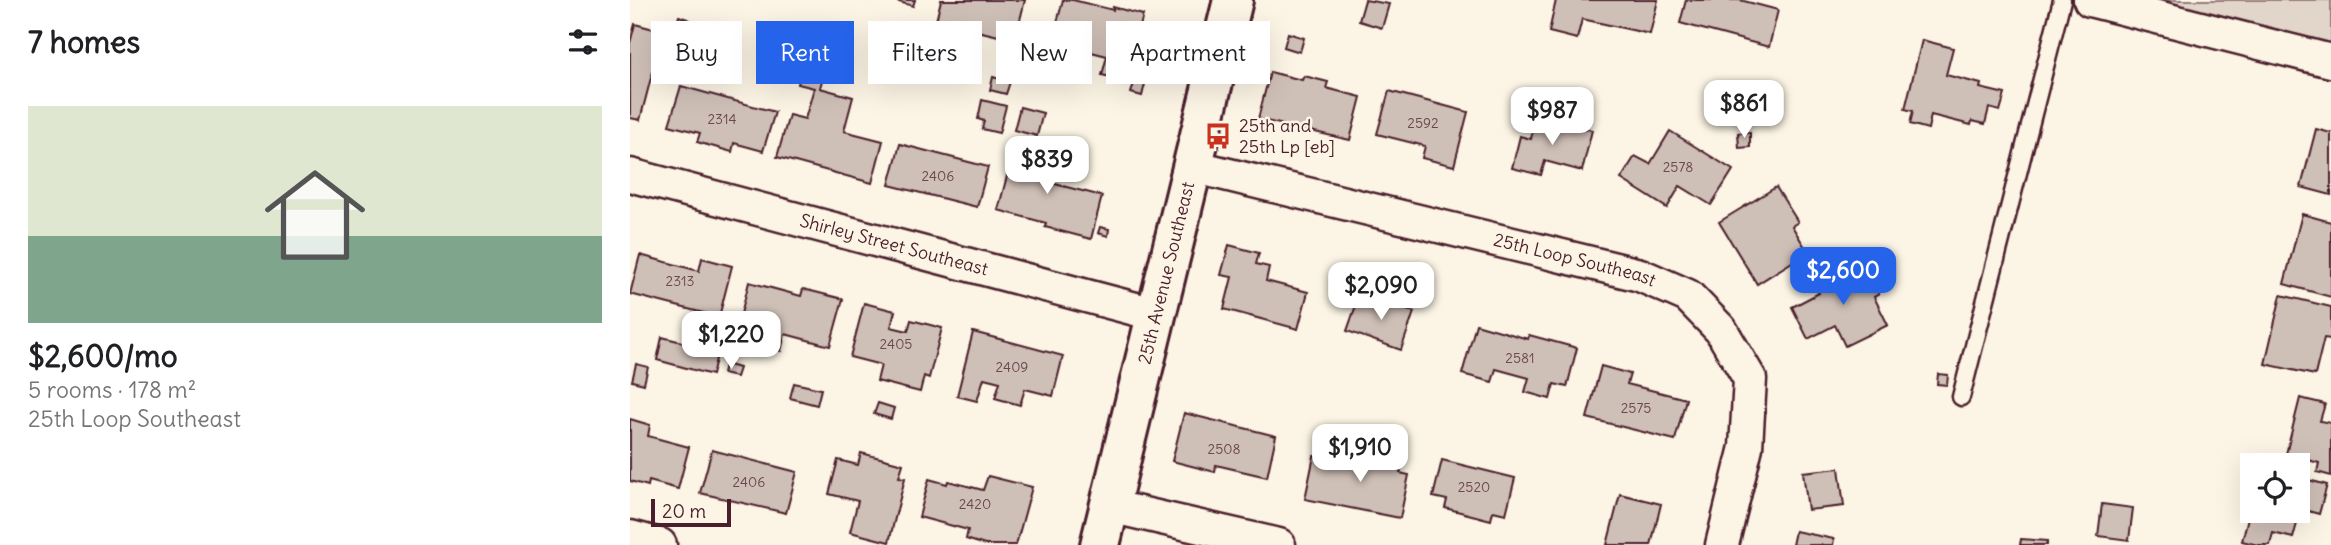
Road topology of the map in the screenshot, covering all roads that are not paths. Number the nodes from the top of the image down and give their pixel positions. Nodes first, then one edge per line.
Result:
1 (1233, 0) edge
2 (2062, 0) edge
3 (2090, 0) edge
4 (2331, 61) edge
5 (1192, 166) junction
6 (630, 175) edge
7 (1158, 315) junction
8 (1961, 397) dead end
9 (1109, 506) junction
10 (630, 537) edge
11 (660, 545) edge
12 (1100, 545) edge
13 (1279, 545) edge
14 (1721, 545) edge

1 - 5 street, 25th Avenue Southeast
2 - 8 lane
3 - 4 street
5 - 7 street, 25th Avenue Southeast
5 - 14 street, 25th Loop Southeast
6 - 7 street, Shirley Street Southeast
7 - 9 street, 25th Avenue Southeast
9 - 12 street, 25th Avenue Southeast
9 - 13 street
10 - 11 street

